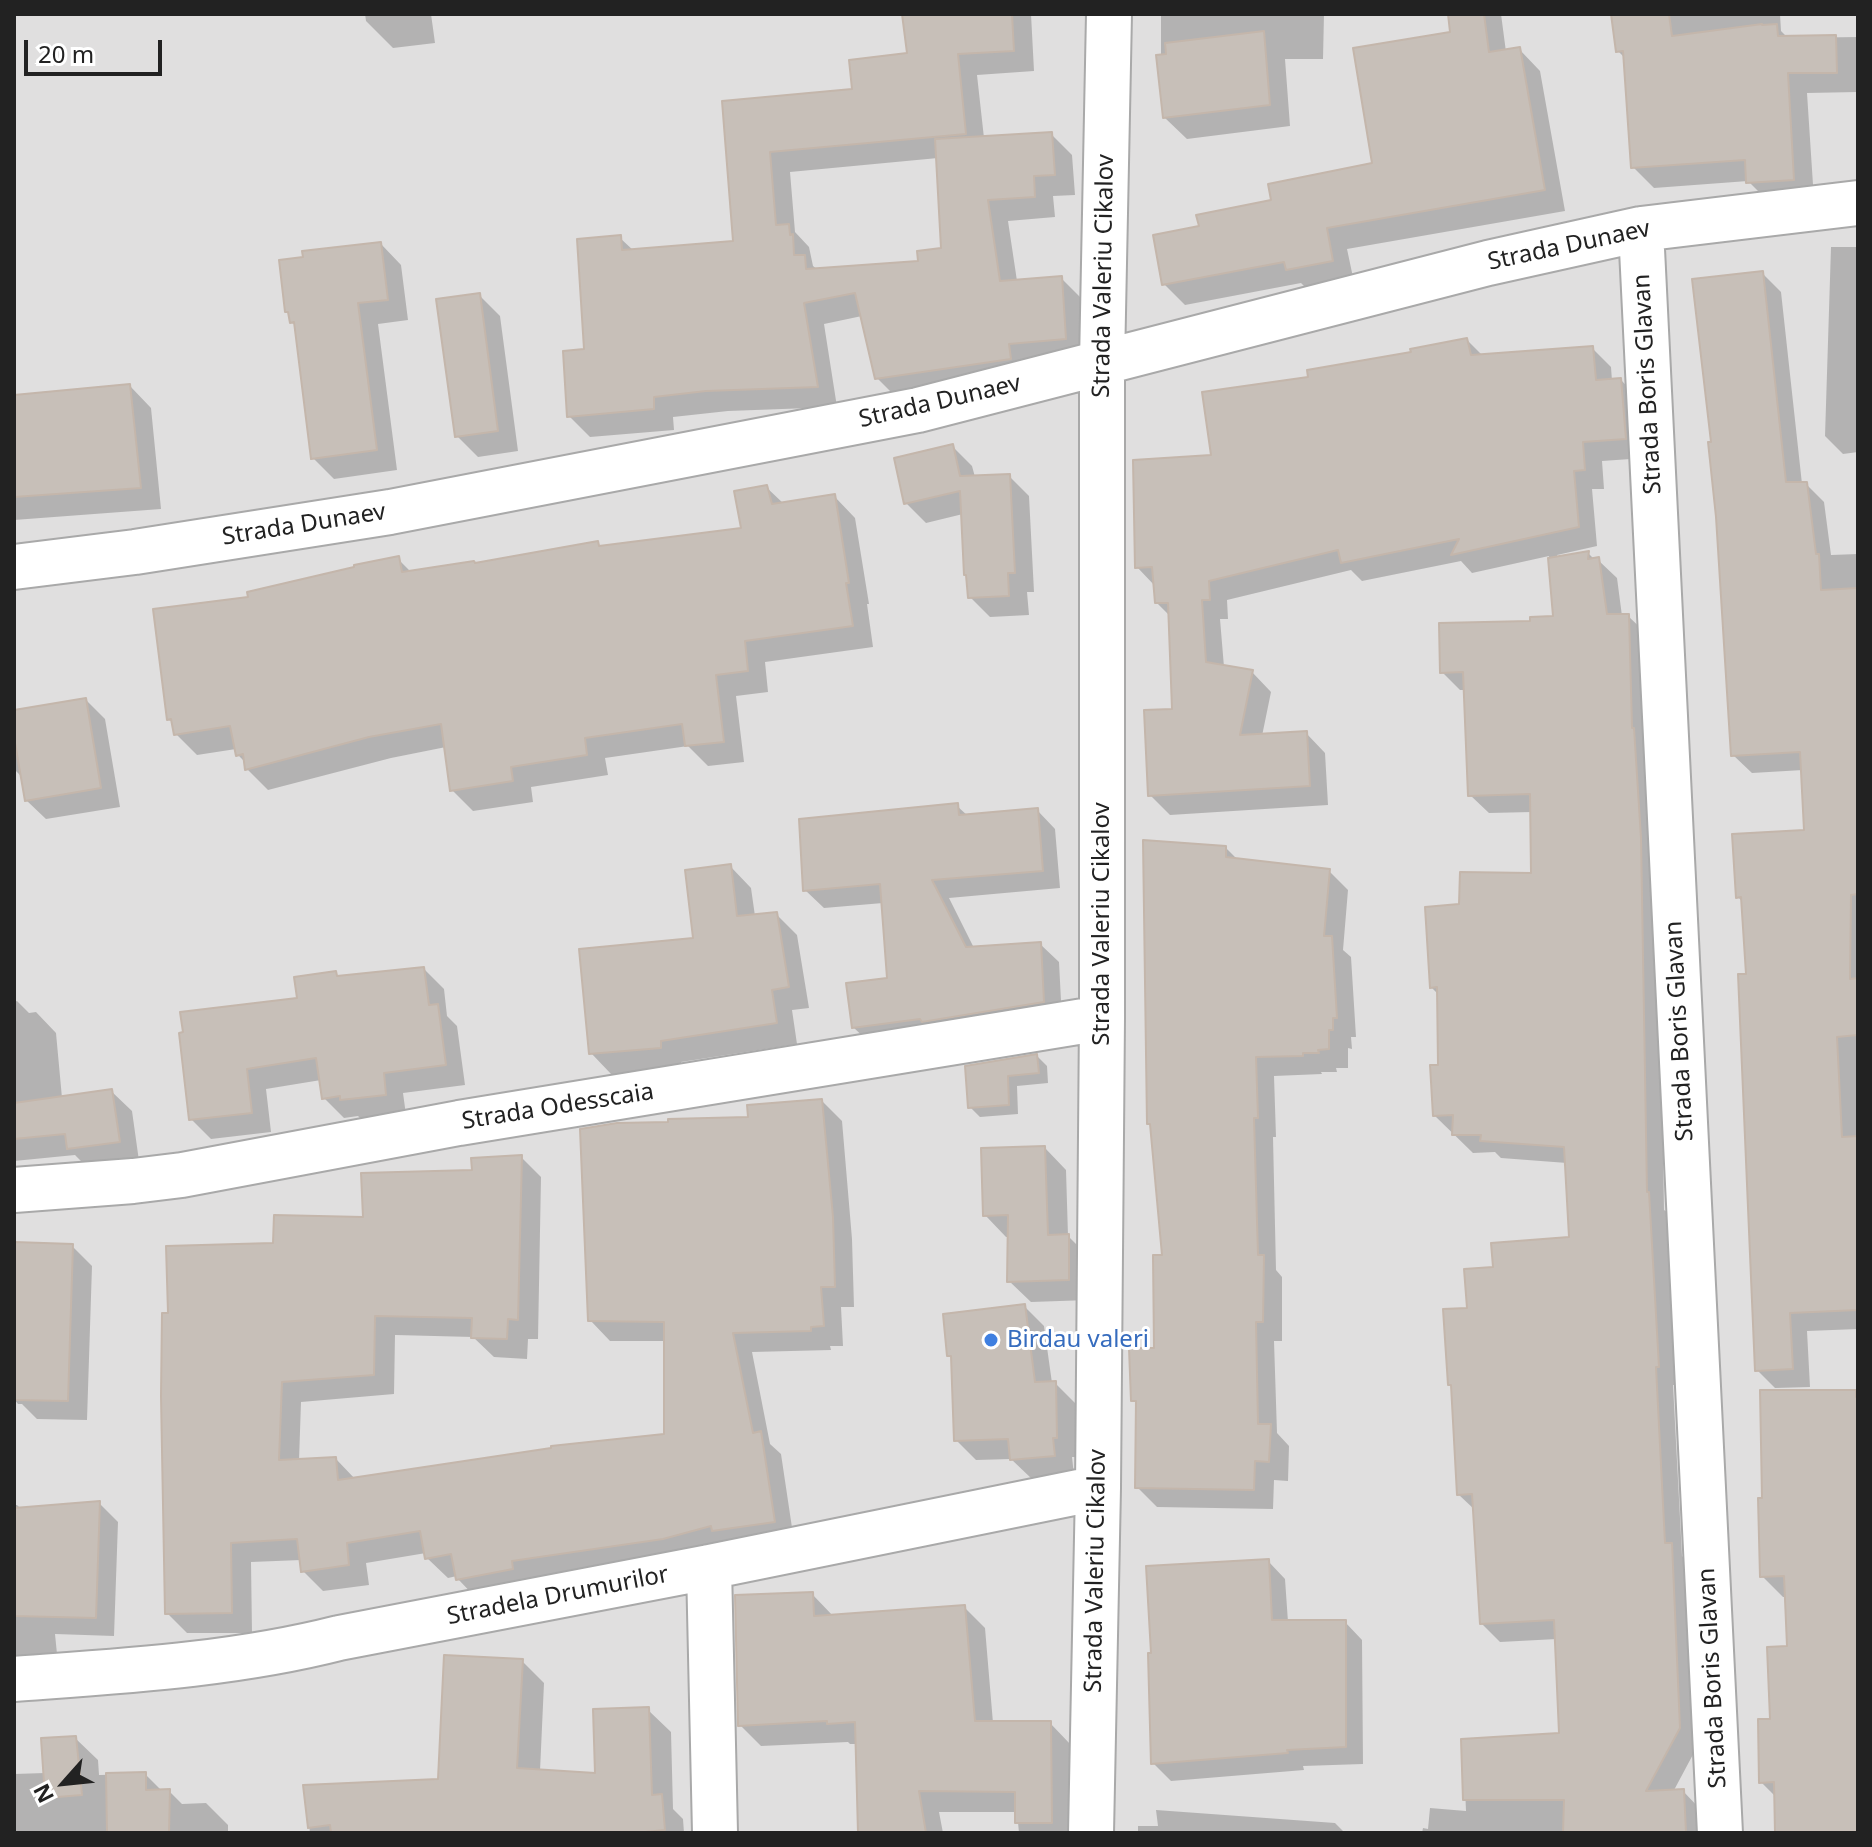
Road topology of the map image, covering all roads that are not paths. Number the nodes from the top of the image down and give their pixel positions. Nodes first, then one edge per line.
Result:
1 (1109, 14) edge
2 (1858, 203) edge
3 (1641, 229) junction
4 (1102, 363) junction
5 (14, 567) edge
6 (1102, 1018) junction
7 (14, 1190) edge
8 (1098, 1488) junction
9 (709, 1567) junction
10 (14, 1679) edge
11 (715, 1833) edge
12 (1091, 1833) edge
13 (1720, 1833) edge

1 - 4 street, Strada Valeriu Cikalov
2 - 3 street, Strada Dunaev
3 - 4 street, Strada Dunaev
3 - 13 street, Strada Boris Glavan
4 - 5 street, Strada Dunaev
4 - 6 street, Strada Valeriu Cikalov
6 - 7 street, Strada Odesscaia
6 - 8 street, Strada Valeriu Cikalov
8 - 9 street, Stradela Drumurilor
8 - 12 street, Strada Valeriu Cikalov
9 - 10 street, Stradela Drumurilor
9 - 11 street

